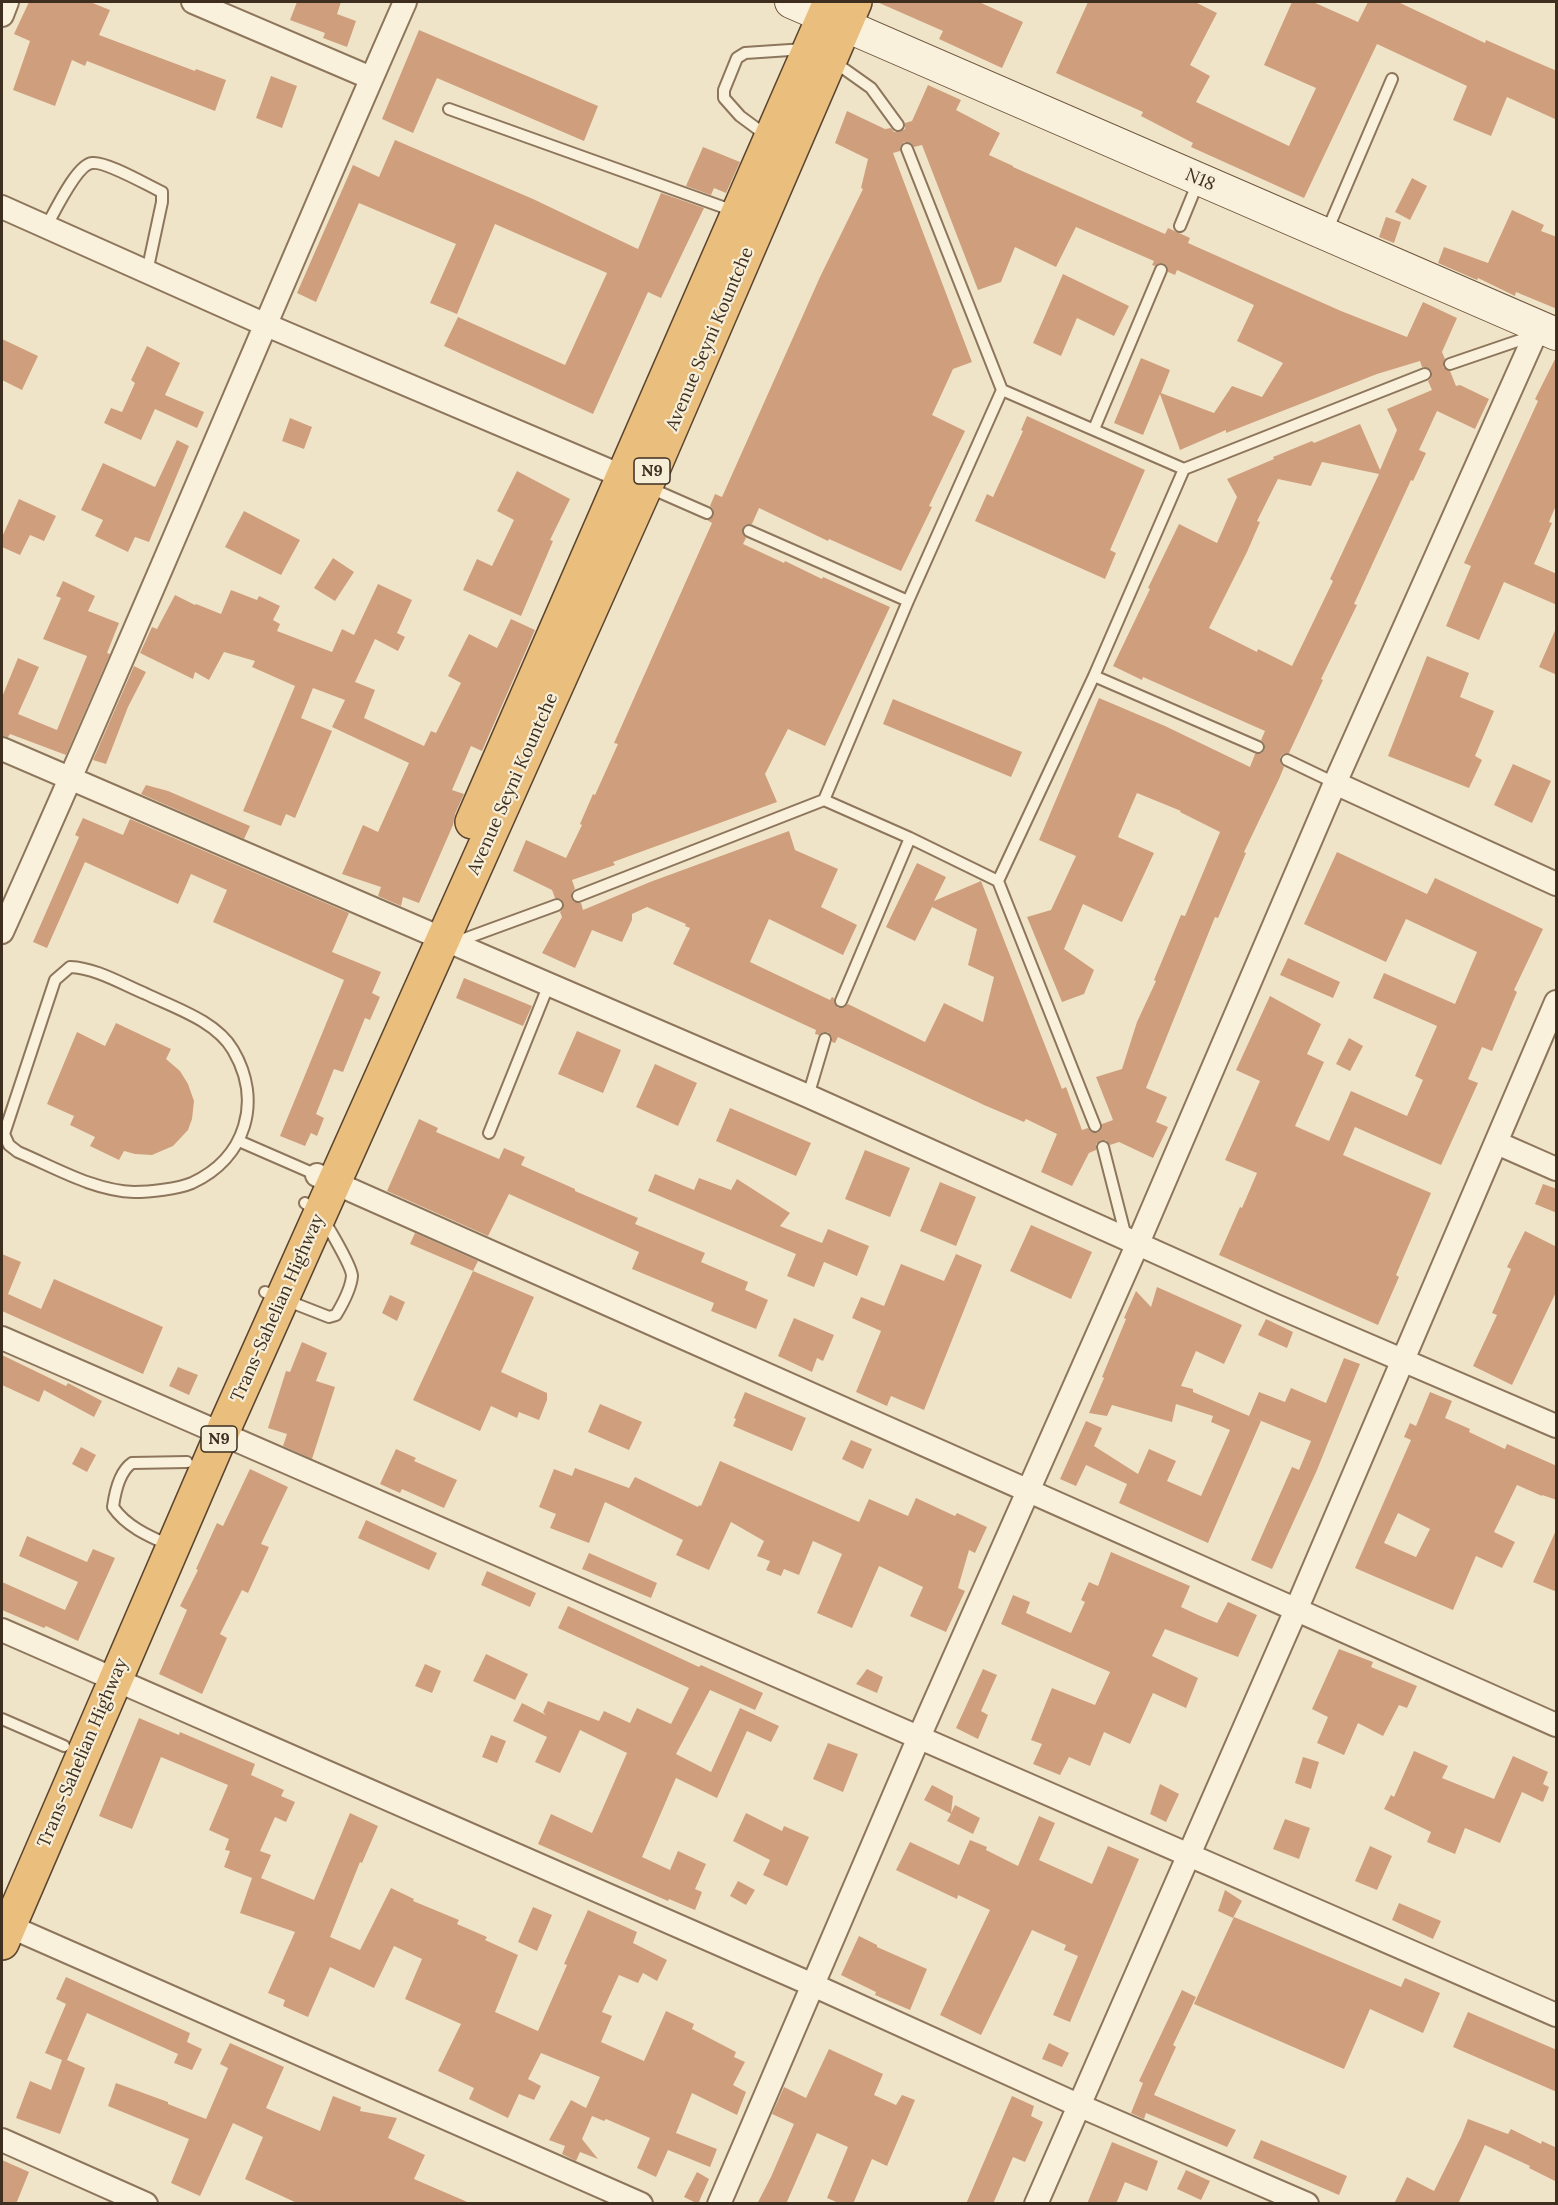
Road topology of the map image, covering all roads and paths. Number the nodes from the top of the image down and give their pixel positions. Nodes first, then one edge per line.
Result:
1 (7, 2) edge
2 (193, 2) edge
3 (405, 2) edge
4 (791, 2) edge
5 (838, 11) edge
6 (2, 15) edge
7 (820, 55) junction
8 (371, 78) junction
9 (1392, 79) dead end
10 (449, 109) dead end
11 (898, 125) dead end
12 (770, 137) junction
13 (907, 149) dead end
14 (1199, 180) junction
15 (2, 207) edge
16 (737, 212) junction
17 (46, 226) junction
18 (1180, 226) dead end
19 (1325, 234) junction
20 (1161, 270) dead end
21 (147, 272) junction
22 (264, 324) junction
23 (1544, 332) edge
24 (1450, 364) dead end
25 (1425, 374) dead end
26 (1002, 390) junction
27 (1094, 429) junction
28 (1184, 469) junction
29 (635, 482) junction
30 (707, 513) dead end
31 (749, 531) dead end
32 (908, 601) junction
33 (1094, 676) junction
34 (1258, 747) dead end
35 (2, 749) edge
36 (1287, 760) dead end
37 (71, 779) junction
38 (1335, 783) junction
39 (824, 800) junction
40 (910, 838) junction
41 (998, 881) junction
42 (1557, 884) edge
43 (578, 896) dead end
44 (557, 905) dead end
45 (2, 932) edge
46 (435, 941) junction
47 (549, 984) junction
48 (841, 1001) dead end
49 (1557, 1002) edge
50 (825, 1038) dead end
51 (808, 1096) junction
52 (1095, 1126) dead end
53 (489, 1133) dead end
54 (239, 1141) junction
55 (1497, 1143) junction
56 (1103, 1148) dead end
57 (1557, 1169) edge
58 (319, 1194) junction
59 (1132, 1241) junction
60 (274, 1296) junction
61 (2, 1338) edge
62 (1402, 1360) junction
63 (1557, 1426) edge
64 (213, 1429) junction
65 (187, 1462) junction
66 (1029, 1490) junction
67 (163, 1542) junction
68 (1296, 1610) junction
69 (2, 1630) edge
70 (105, 1675) junction
71 (2, 1719) edge
72 (1557, 1725) edge
73 (919, 1737) junction
74 (63, 1746) junction
75 (1188, 1854) junction
76 (2, 1893) edge
77 (5, 1934) edge
78 (813, 1985) junction
79 (1557, 2015) edge
80 (1078, 2105) junction
81 (2, 2140) edge
82 (146, 2204) edge
83 (641, 2204) edge
84 (719, 2204) edge
85 (1036, 2204) edge
86 (1307, 2204) edge

1 - 6 street
2 - 8 street
3 - 8 street
4 - 5 main road, N18
5 - 7 highway, Avenue Seyni Kountche / N9
5 - 14 main road, N18
7 - 11 lane
7 - 12 highway, Avenue Seyni Kountche / N9
7 - 12 lane
7 - 29 highway, Avenue Seyni Kountche / N9
8 - 22 street
9 - 19 lane
10 - 16 lane
12 - 16 highway, Avenue Seyni Kountche / N9
13 - 26 lane
14 - 18 lane
14 - 19 main road, N18
15 - 17 street
16 - 29 highway, Avenue Seyni Kountche / N9
17 - 21 street
17 - 21 lane
19 - 23 main road, N18
20 - 27 lane
21 - 22 street
22 - 29 street
22 - 37 street
23 - 24 lane
23 - 38 street
25 - 28 lane
26 - 27 lane
26 - 32 lane
27 - 28 lane
28 - 33 lane
29 - 30 lane
29 - 46 highway, Avenue Seyni Kountche / N9
31 - 32 lane
32 - 39 lane
33 - 34 lane
33 - 41 lane
35 - 37 street
36 - 38 lane
37 - 45 street
37 - 46 street
38 - 42 street
38 - 59 street
39 - 40 lane
39 - 43 lane
40 - 41 lane
40 - 48 lane
41 - 52 lane
44 - 46 lane
46 - 47 street
46 - 58 highway, Trans-Sahelian Highway / N9
47 - 51 street
47 - 53 lane
49 - 55 street
50 - 51 lane
51 - 59 street
54 - 54 lane
54 - 58 lane
55 - 57 street
55 - 62 street
56 - 59 lane
58 - 60 highway, Trans-Sahelian Highway / N9
58 - 60 lane
58 - 66 street
59 - 62 street
59 - 66 street
60 - 64 highway, Trans-Sahelian Highway / N9
61 - 64 street
62 - 63 street
62 - 68 street
64 - 65 highway, Trans-Sahelian Highway / N9
64 - 67 highway, Trans-Sahelian Highway / N9
64 - 73 street
65 - 67 highway, Trans-Sahelian Highway / N9
65 - 67 lane
66 - 68 street
66 - 73 street
67 - 70 highway, Trans-Sahelian Highway / N9
68 - 72 street
68 - 75 street
69 - 70 street
70 - 74 highway, Trans-Sahelian Highway / N9
70 - 77 highway, Trans-Sahelian Highway / N9
70 - 78 street
71 - 74 lane
73 - 75 street
73 - 78 street
74 - 76 highway, Trans-Sahelian Highway / N9
75 - 79 street
75 - 80 street
77 - 83 street
78 - 80 street
78 - 84 street
80 - 85 street
80 - 86 street
81 - 82 street

